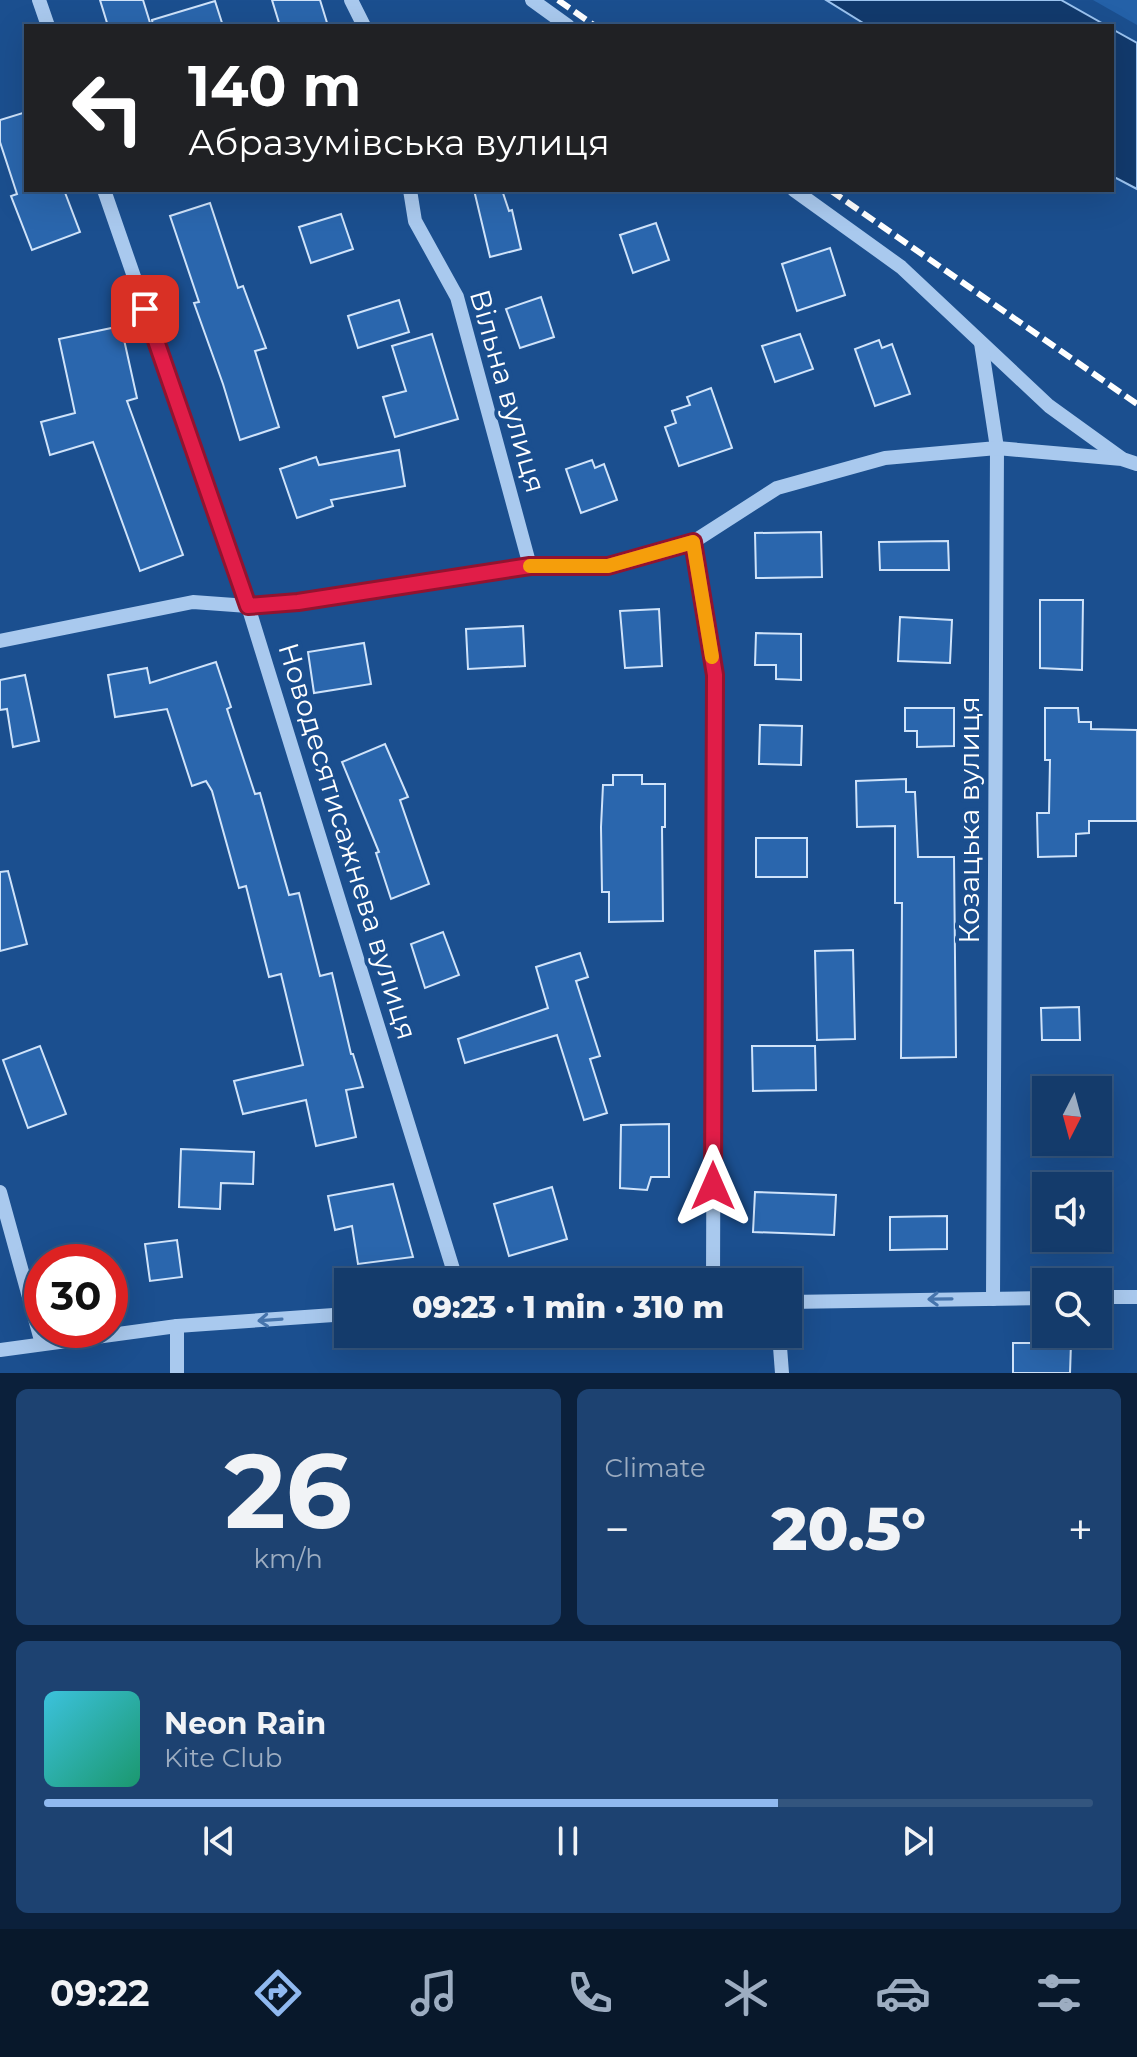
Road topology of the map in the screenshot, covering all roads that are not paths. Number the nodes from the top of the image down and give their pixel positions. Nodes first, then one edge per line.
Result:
1 (39, 0) edge
2 (351, 0) edge
3 (532, 0) edge
4 (47, 24) edge
5 (363, 24) edge
6 (565, 24) edge
7 (105, 192) edge
8 (410, 192) edge
9 (797, 192) edge
10 (981, 343) junction
11 (997, 448) junction
12 (1122, 459) junction
13 (1137, 464) edge
14 (693, 542) junction
15 (530, 566) junction
16 (248, 606) junction
17 (0, 641) edge
18 (0, 1192) edge
19 (453, 1268) edge
20 (713, 1268) edge
21 (24, 1279) edge
22 (1112, 1297) edge
23 (1137, 1297) edge
24 (1032, 1298) edge
25 (993, 1299) junction
26 (802, 1302) edge
27 (334, 1315) edge
28 (177, 1326) junction
29 (128, 1333) edge
30 (24, 1347) edge
31 (780, 1348) edge
32 (0, 1350) edge
33 (177, 1373) edge
34 (782, 1373) edge

1 - 4 street
2 - 5 street
3 - 6 street
7 - 16 street, Новодесятисажнева вулиця
8 - 15 street, Вільна вулиця
9 - 10 street
10 - 11 street, Козацька вулиця
10 - 12 street
11 - 12 street
11 - 14 street
11 - 25 street, Козацька вулиця
12 - 13 street
14 - 15 street
14 - 20 street
15 - 16 street
16 - 17 street
16 - 19 street, Новодесятисажнева вулиця
18 - 21 street
22 - 23 street
24 - 25 street
25 -> 26 street
27 -> 28 street
28 - 29 street
28 - 33 street
30 - 32 street
31 - 34 street

